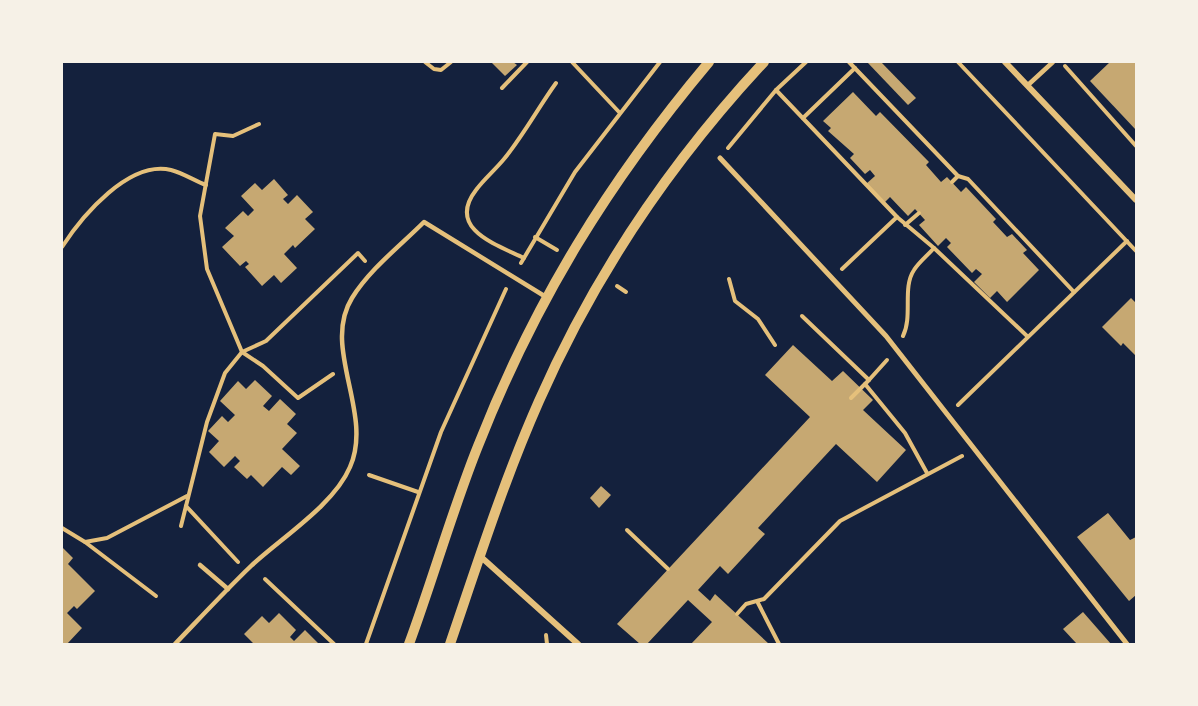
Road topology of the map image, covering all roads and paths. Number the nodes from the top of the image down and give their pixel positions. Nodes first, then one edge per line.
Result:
1 (425, 62) edge
2 (451, 62) edge
3 (527, 62) edge
4 (572, 62) edge
5 (660, 62) edge
6 (709, 62) edge
7 (764, 62) edge
8 (806, 62) edge
9 (849, 62) edge
10 (958, 62) edge
11 (1005, 62) edge
12 (1053, 62) edge
13 (1060, 62) edge
14 (855, 68) junction
15 (556, 83) dead end
16 (1028, 86) junction
17 (502, 88) dead end
18 (776, 90) junction
19 (619, 112) junction
20 (803, 118) junction
21 (259, 123) dead end
22 (1137, 146) edge
23 (720, 158) joint
24 (958, 177) junction
25 (952, 182) dead end
26 (206, 185) junction
27 (1137, 200) edge
28 (919, 213) dead end
29 (897, 217) junction
30 (905, 225) junction
31 (536, 237) junction
32 (1127, 241) junction
33 (62, 247) edge
34 (934, 248) junction
35 (558, 250) dead end
36 (1137, 251) edge
37 (524, 258) junction
38 (366, 261) dead end
39 (521, 263) dead end
40 (833, 278) junction
41 (729, 279) dead end
42 (614, 284) dead end
43 (506, 288) dead end
44 (626, 291) dead end
45 (1074, 292) junction
46 (546, 297) junction
47 (802, 316) dead end
48 (1028, 336) junction
49 (775, 345) dead end
50 (897, 349) junction
51 (242, 352) junction
52 (336, 372) dead end
53 (869, 380) junction
54 (865, 384) junction
55 (850, 398) dead end
56 (947, 416) junction
57 (975, 452) junction
58 (927, 473) junction
59 (369, 475) dead end
60 (418, 492) junction
61 (188, 496) junction
62 (186, 505) junction
63 (182, 526) dead end
64 (62, 528) edge
65 (627, 530) dead end
66 (85, 542) junction
67 (480, 556) junction
68 (238, 563) dead end
69 (200, 565) dead end
70 (668, 569) dead end
71 (265, 579) dead end
72 (228, 589) junction
73 (156, 596) dead end
74 (758, 603) junction
75 (737, 614) dead end
76 (175, 645) edge
77 (334, 645) edge
78 (366, 645) edge
79 (409, 645) edge
80 (450, 645) edge
81 (578, 645) edge
82 (780, 645) edge
83 (1127, 645) edge

1 - 2 path
3 - 17 path
4 - 19 path
5 - 19 path
6 - 46 street
7 - 67 street
8 - 18 path
9 - 14 path
10 - 32 path
11 - 16 street
12 - 16 lane
13 - 22 path
14 - 20 path
14 - 24 path
15 - 37 path
16 - 27 street
18 - 20 path
18 - 23 path
19 - 31 path
20 - 29 path
21 - 26 path
23 - 40 street
24 - 25 path
24 - 45 path
26 - 33 path
26 - 51 path
28 - 30 path
29 - 30 path
29 - 40 path
30 - 34 path
31 - 35 path
31 - 37 path
32 - 36 path
32 - 45 path
34 - 48 path
34 - 50 path
37 - 39 path
38 - 51 path
40 - 50 street
41 - 49 path
42 - 44 path
43 - 60 path
45 - 48 path
46 - 72 lane
46 - 79 street
47 - 53 path
48 - 56 path
50 - 53 path
50 - 56 street
51 - 52 path
51 - 61 path
53 - 54 path
54 - 55 path
54 - 58 path
56 - 57 street
57 - 58 path
57 - 83 street
58 - 74 path
59 - 60 path
60 - 78 path
61 - 62 path
61 - 66 path
62 - 63 path
62 - 68 path
64 - 66 path
65 - 70 path
66 - 73 path
67 - 80 street
67 - 81 street
69 - 72 lane
71 - 77 path
72 - 76 lane
74 - 75 path
74 - 82 path

